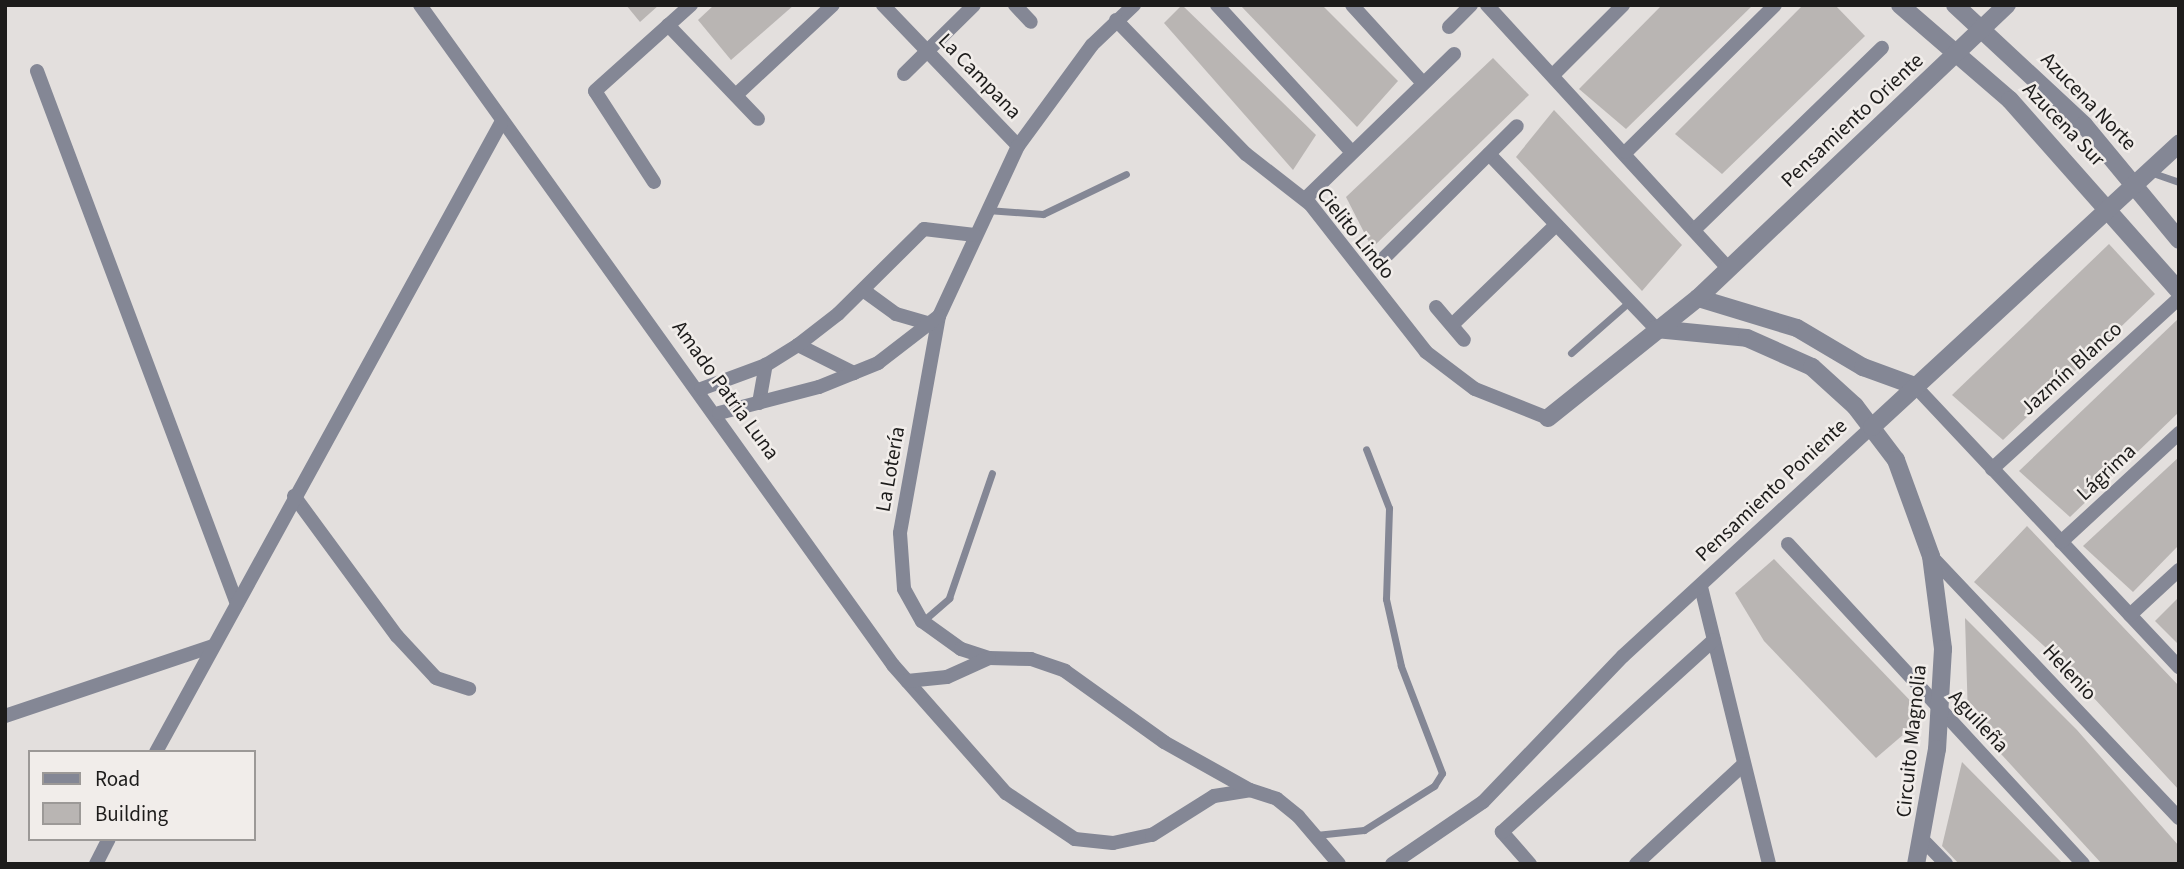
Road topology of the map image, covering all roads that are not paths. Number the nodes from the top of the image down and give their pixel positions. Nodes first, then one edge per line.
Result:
1 (420, 5) edge
2 (691, 5) edge
3 (833, 5) edge
4 (883, 5) edge
5 (974, 5) edge
6 (1016, 5) edge
7 (1134, 5) edge
8 (1217, 5) edge
9 (1352, 5) edge
10 (1471, 5) edge
11 (1487, 5) edge
12 (1623, 5) edge
13 (1775, 5) edge
14 (1900, 5) edge
15 (1955, 5) edge
16 (2007, 5) edge
17 (1116, 20) junction
18 (1031, 22) dead end
19 (668, 25) junction
20 (1449, 27) dead end
21 (1982, 29) junction
22 (1882, 48) dead end
23 (926, 51) junction
24 (1959, 51) junction
25 (1454, 54) dead end
26 (37, 71) dead end
27 (904, 74) dead end
28 (1554, 74) junction
29 (1422, 82) junction
30 (736, 95) junction
31 (758, 119) dead end
32 (501, 123) junction
33 (1517, 126) dead end
34 (2179, 144) edge
35 (1018, 146) junction
36 (1350, 151) junction
37 (1626, 152) junction
38 (1489, 153) junction
39 (2150, 172) junction
40 (1126, 174) dead end
41 (654, 182) dead end
42 (2179, 182) edge
43 (2136, 185) junction
44 (1305, 199) junction
45 (2111, 208) junction
46 (987, 210) junction
47 (1556, 225) junction
48 (1696, 228) junction
49 (975, 235) junction
50 (2179, 240) edge
51 (1384, 258) dead end
52 (1729, 269) junction
53 (863, 290) junction
54 (2179, 291) edge
55 (1698, 298) junction
56 (2179, 298) edge
57 (1629, 302) junction
58 (1436, 307) dead end
59 (935, 320) junction
60 (1452, 325) junction
61 (1656, 329) junction
62 (1464, 340) dead end
63 (798, 345) junction
64 (1572, 354) dead end
65 (766, 365) junction
66 (853, 373) junction
67 (1915, 386) junction
68 (701, 389) junction
69 (759, 403) junction
70 (719, 413) junction
71 (1548, 418) joint
72 (1872, 427) junction
73 (2179, 433) edge
74 (1366, 449) dead end
75 (1992, 469) junction
76 (992, 473) dead end
77 (294, 496) junction
78 (2062, 542) junction
79 (1788, 544) dead end
80 (1931, 556) junction
81 (2179, 570) edge
82 (1701, 587) junction
83 (237, 604) junction
84 (2130, 615) junction
85 (922, 621) junction
86 (1714, 640) junction
87 (213, 646) junction
88 (989, 658) junction
89 (2179, 667) edge
90 (907, 681) junction
91 (470, 689) dead end
92 (1941, 712) junction
93 (5, 716) edge
94 (157, 750) edge
95 (1744, 764) junction
96 (1250, 790) junction
97 (2179, 818) edge
98 (1316, 835) junction
99 (1922, 839) junction
100 (108, 841) edge
101 (96, 864) edge
102 (1339, 864) edge
103 (1392, 864) edge
104 (1530, 864) edge
105 (1636, 864) edge
106 (1769, 864) edge
107 (1916, 864) edge
108 (1946, 864) edge
109 (2083, 864) edge

1 - 32 street, Amado Patria Luna
2 - 19 street
3 - 30 street
4 - 23 street, La Campana
5 - 23 street
6 - 18 street
7 - 17 street, La Lotería
8 - 36 street
9 - 29 street
10 - 20 street
11 - 28 street
12 - 28 street
13 - 37 street
14 - 24 street, Azucena Sur
15 - 21 street, Azucena Norte
16 - 21 street, Pensamiento Oriente
17 - 35 street, La Lotería
17 - 44 street, Cielito Lindo
19 - 30 street
19 - 41 street
21 - 24 street, Pensamiento Oriente
21 - 43 street, Azucena Norte
22 - 48 street
23 - 27 street
23 - 35 street, La Campana
24 - 45 street, Azucena Sur
24 - 52 street, Pensamiento Oriente
25 - 29 street
26 - 83 street
28 - 37 street
29 - 36 street
30 - 31 street
32 - 68 street, Amado Patria Luna
32 - 77 street
33 - 38 street
34 - 39 street, Pensamiento Poniente
35 - 46 street, La Lotería
36 - 44 street
37 - 48 street
38 - 47 street
38 - 51 street
39 - 42 lane
39 - 43 street, Pensamiento Poniente
40 - 46 lane
43 - 45 street, Pensamiento Poniente
43 - 50 street, Azucena Norte
44 - 71 street, Cielito Lindo
45 - 54 street, Azucena Sur
45 - 67 street, Pensamiento Poniente
46 - 49 street, La Lotería
47 - 57 street
47 - 60 street
48 - 52 street
49 - 53 street
49 - 59 street, La Lotería
52 - 55 street, Pensamiento Oriente
53 - 59 street
53 - 63 street
55 - 61 street, Pensamiento Oriente
55 - 67 street
56 - 75 street, Jazmín Blanco
57 - 61 street
57 - 64 lane
58 - 60 street
59 - 66 street
59 - 85 street, La Lotería
60 - 62 street
61 - 71 street, Pensamiento Oriente
61 - 72 street, Circuito Magnolia
63 - 65 street
63 - 66 street
65 - 68 street
65 - 69 street
66 - 69 street
67 - 72 street, Pensamiento Poniente
67 - 75 street
68 - 70 street, Amado Patria Luna
69 - 70 street
70 - 90 street, Amado Patria Luna
72 - 80 street, Circuito Magnolia
72 - 82 street, Pensamiento Poniente
73 - 78 street, Lágrima
74 - 98 lane
75 - 78 street
76 - 85 lane
77 - 83 street
77 - 91 street
78 - 84 street
79 - 92 street, Aguileña
80 - 92 street, Circuito Magnolia
80 - 97 street, Helenio
81 - 84 street
82 - 86 street
82 - 103 street, Pensamiento Poniente
83 - 87 street
84 - 89 street
85 - 88 street, La Lotería
86 - 95 street
86 - 104 street
87 - 93 street
87 - 94 street
88 - 90 street
88 - 96 street, La Lotería
90 - 96 street, Amado Patria Luna
92 - 99 street, Circuito Magnolia
92 - 109 street, Aguileña
95 - 105 street
95 - 106 street
96 - 98 street
98 - 102 street
99 - 107 street, Circuito Magnolia
99 - 108 street
100 - 101 street

